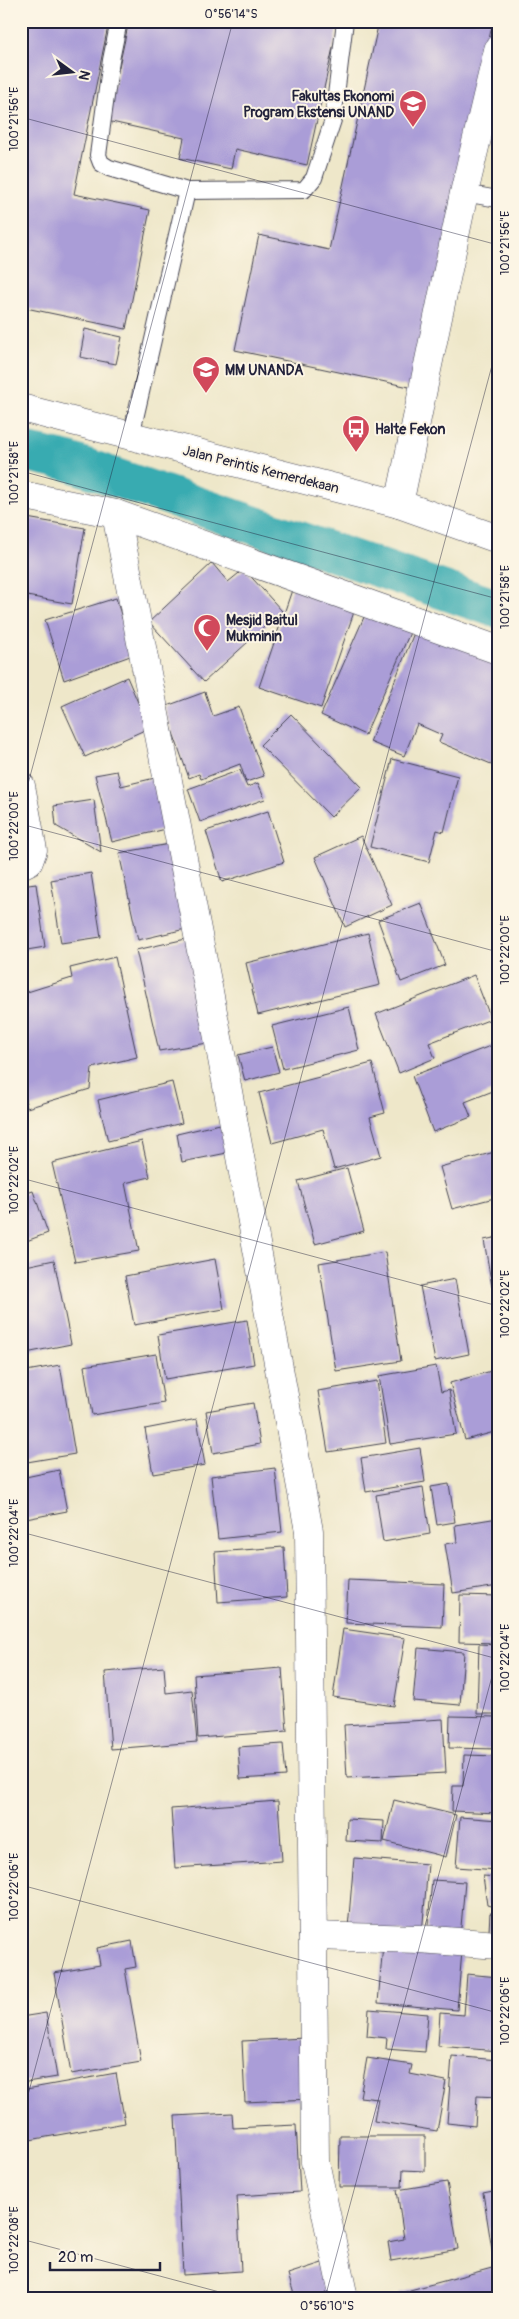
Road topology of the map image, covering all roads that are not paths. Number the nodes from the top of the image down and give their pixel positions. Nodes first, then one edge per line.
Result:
1 (119, 21) edge
2 (345, 21) edge
3 (498, 50) edge
4 (187, 191) junction
5 (464, 193) junction
6 (498, 199) edge
7 (21, 408) edge
8 (130, 436) junction
9 (21, 496) edge
10 (399, 504) junction
11 (116, 514) junction
12 (498, 539) edge
13 (498, 650) edge
14 (21, 786) edge
15 (21, 865) edge
16 (313, 1936) junction
17 (498, 1945) edge
18 (344, 2298) edge

1 - 4 lane
2 - 4 lane
3 - 5 street
4 - 8 lane
5 - 6 lane
5 - 10 street
7 - 8 street, Jalan Perintis Kemerdekaan
8 - 10 street, Jalan Perintis Kemerdekaan
9 - 11 street
10 - 12 street, Jalan Perintis Kemerdekaan
11 - 13 street
11 - 16 street
14 - 15 street
16 - 17 street
16 - 18 street

